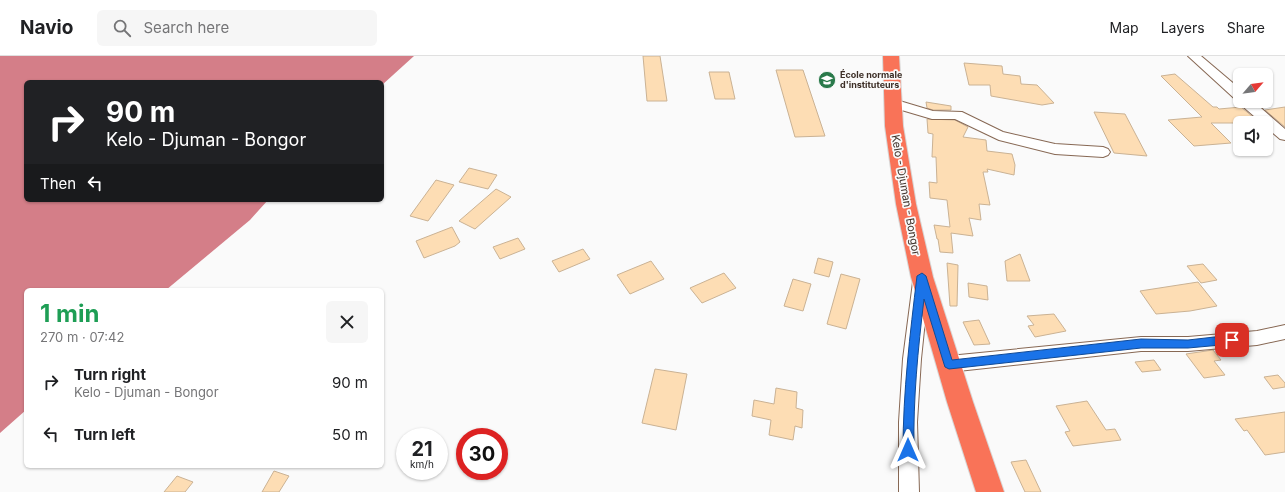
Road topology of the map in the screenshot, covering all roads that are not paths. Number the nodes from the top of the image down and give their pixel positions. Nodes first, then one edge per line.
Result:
1 (891, 56) edge
2 (1194, 56) edge
3 (1233, 90) edge
4 (893, 103) junction
5 (1254, 108) edge
6 (1285, 136) edge
7 (1103, 152) dead end
8 (922, 276) junction
9 (1285, 332) edge
10 (949, 364) junction
11 (909, 492) edge
12 (990, 492) edge

1 - 4 highway, Kelo - Djuman - Bongor
2 - 3 street
4 - 7 street
4 - 8 highway, Kelo - Djuman - Bongor
5 - 6 street
8 - 10 highway, Kelo - Djuman - Bongor
8 - 11 street
9 - 10 street
10 - 12 highway, Kelo - Djuman - Bongor

